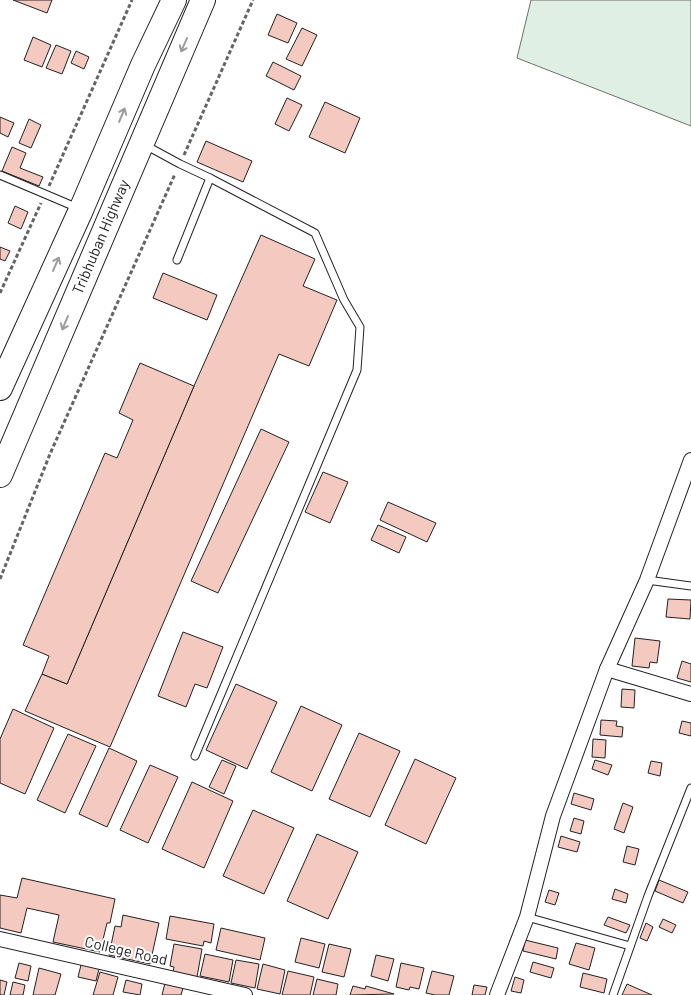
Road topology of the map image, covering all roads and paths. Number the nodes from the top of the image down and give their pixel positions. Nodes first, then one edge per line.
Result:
1 (132, 0) edge
2 (174, 0) edge
3 (203, 0) edge
4 (253, 0) edge
5 (141, 143) junction
6 (180, 164) junction
7 (0, 175) edge
8 (210, 178) junction
9 (46, 194) junction
10 (81, 210) junction
11 (177, 260) dead end
12 (0, 293) edge
13 (0, 388) edge
14 (691, 460) edge
15 (0, 475) edge
16 (0, 579) edge
17 (648, 580) junction
18 (691, 586) edge
19 (607, 669) junction
20 (691, 694) edge
21 (195, 756) dead end
22 (691, 788) edge
23 (527, 917) junction
24 (0, 939) edge
25 (630, 946) junction
26 (245, 995) edge
27 (498, 995) edge
28 (613, 995) edge

1 - 9 path
10 -> 2 highway, Tribhuban Highway
3 -> 5 highway, Tribhuban Highway
4 - 6 path
5 - 6 lane
5 -> 15 highway, Tribhuban Highway
6 - 8 lane
6 - 16 path
7 - 9 lane
8 - 11 lane
8 - 21 lane
9 - 10 lane
9 - 12 path
13 -> 10 highway, Tribhuban Highway
14 - 17 street
17 - 18 lane
17 - 19 street
19 - 20 street
19 - 23 street
22 - 25 lane
23 - 25 lane
23 - 27 street
24 - 26 street, College Road
25 - 28 lane

